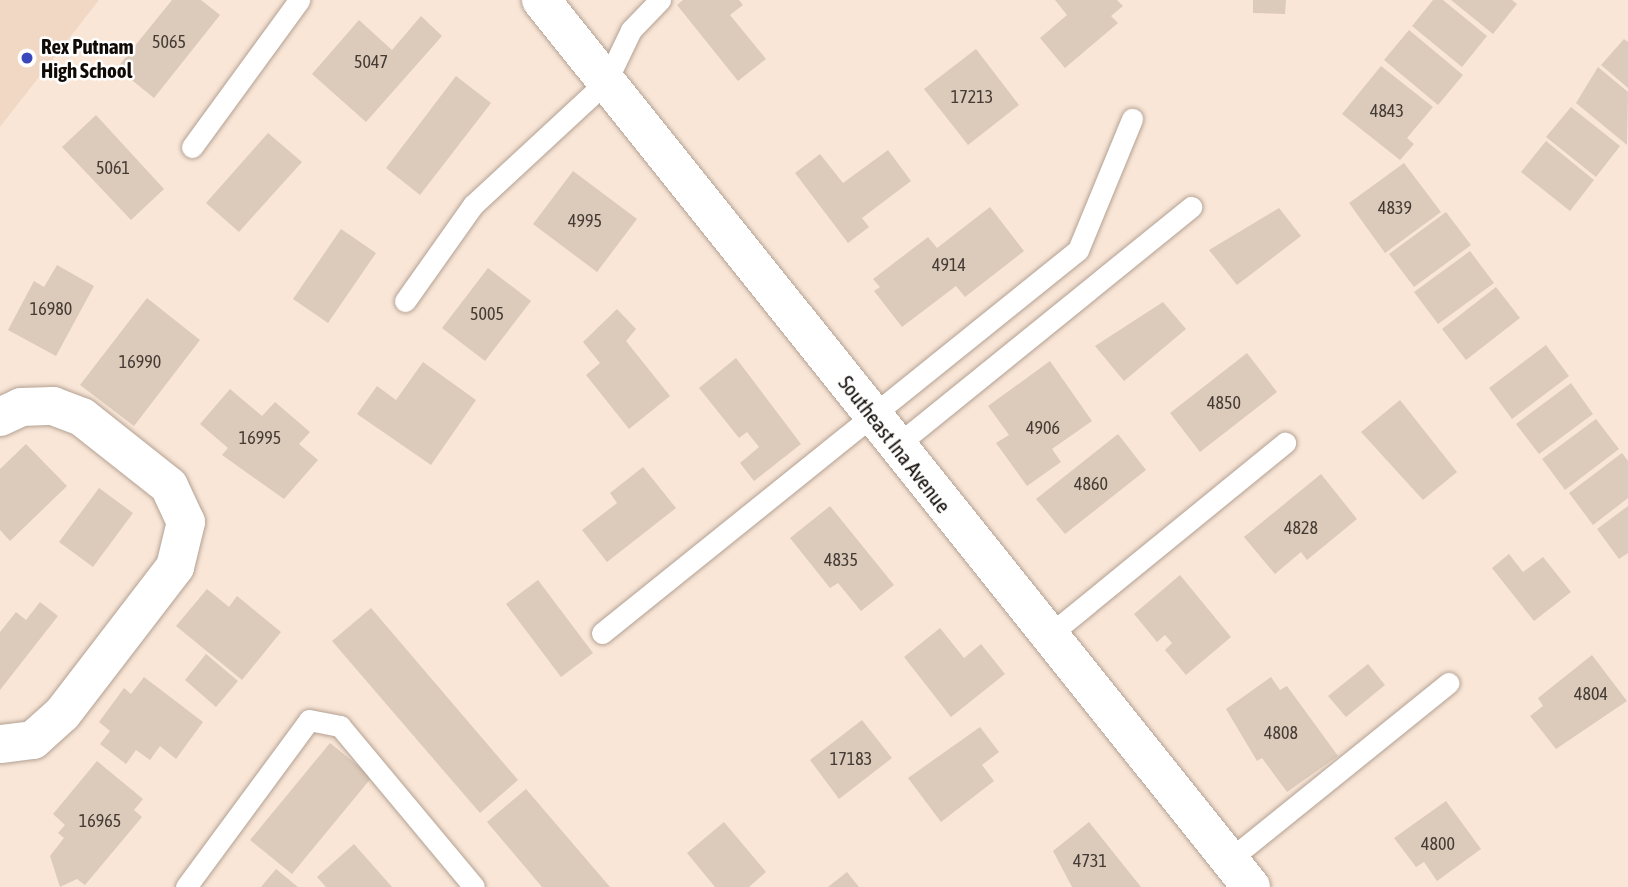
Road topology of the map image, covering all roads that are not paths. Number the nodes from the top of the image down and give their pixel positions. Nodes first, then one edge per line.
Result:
1 (299, 0) edge
2 (541, 0) edge
3 (660, 0) edge
4 (606, 82) junction
5 (1132, 119) dead end
6 (192, 147) dead end
7 (1191, 206) dead end
8 (405, 301) dead end
9 (0, 417) edge
10 (885, 432) junction
11 (1285, 443) dead end
12 (602, 633) dead end
13 (1048, 636) junction
14 (1448, 683) dead end
15 (0, 744) edge
16 (1240, 874) edge
17 (186, 887) edge
18 (474, 887) edge

1 - 6 lane
2 - 4 street, Southeast Ina Avenue
3 - 4 lane
4 - 8 lane
4 - 10 street, Southeast Ina Avenue
5 - 10 lane
7 - 10 lane
9 - 15 street
10 - 12 lane
10 - 13 street, Southeast Ina Avenue
11 - 13 lane
13 - 16 street, Southeast Ina Avenue
14 - 16 lane
17 - 18 lane

